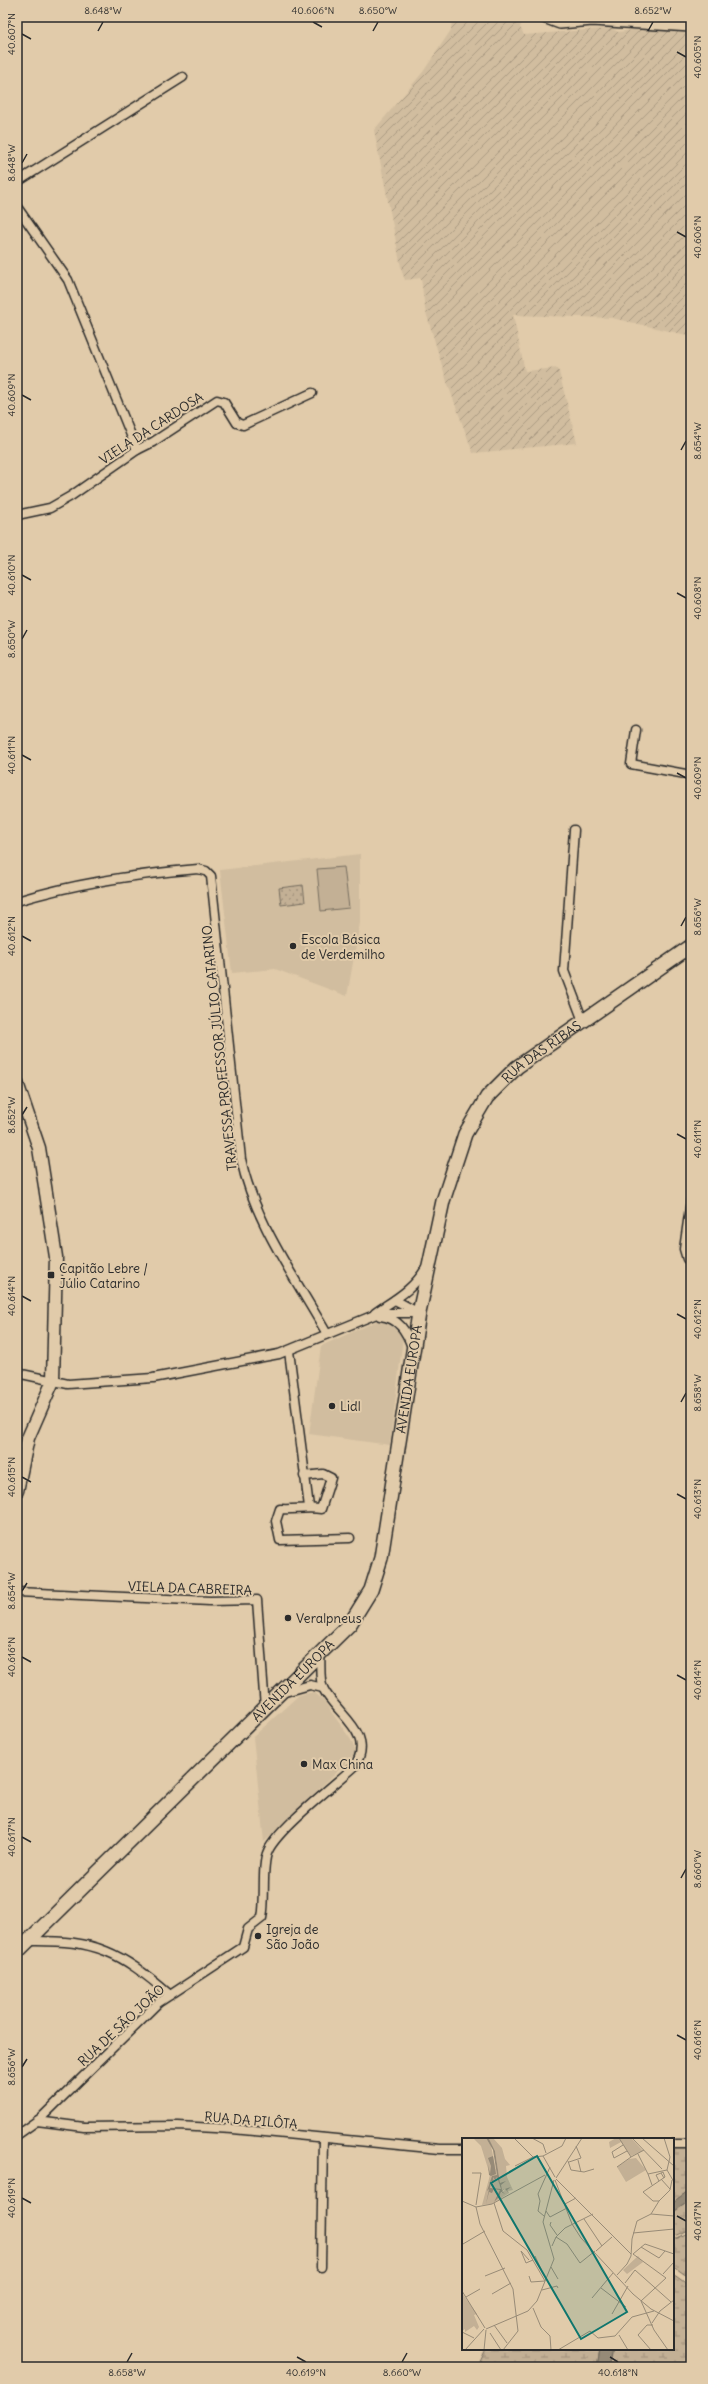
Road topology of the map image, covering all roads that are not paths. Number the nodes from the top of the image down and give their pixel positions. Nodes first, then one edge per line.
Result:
1 (544, 17) edge
2 (574, 17) edge
3 (592, 20) junction
4 (691, 26) edge
5 (183, 77) dead end
6 (17, 182) edge
7 (17, 207) edge
8 (312, 393) dead end
9 (137, 450) junction
10 (17, 515) edge
11 (636, 730) dead end
12 (691, 775) edge
13 (574, 830) dead end
14 (17, 901) edge
15 (691, 946) edge
16 (583, 1021) junction
17 (17, 1084) edge
18 (691, 1200) edge
19 (431, 1258) junction
20 (687, 1259) dead end
21 (395, 1300) junction
22 (419, 1313) junction
23 (371, 1316) junction
24 (327, 1334) junction
25 (412, 1349) junction
26 (289, 1351) junction
27 (17, 1373) edge
28 (53, 1381) junction
29 (304, 1476) junction
30 (17, 1491) edge
31 (309, 1507) junction
32 (350, 1538) dead end
33 (17, 1592) edge
34 (320, 1654) junction
35 (323, 1688) junction
36 (280, 1694) junction
37 (265, 1708) junction
38 (29, 1941) junction
39 (17, 1952) edge
40 (170, 1995) junction
41 (37, 2121) junction
42 (17, 2135) edge
43 (323, 2138) junction
44 (674, 2144) edge
45 (691, 2144) edge
46 (462, 2149) edge
47 (321, 2267) dead end

1 - 3 street
2 - 3 street
3 - 4 street
5 - 6 street
7 - 9 street
8 - 9 street, VIELA DA CARDOSA
9 - 10 street, VIELA DA CARDOSA
11 - 12 street
13 - 16 street
14 - 24 street, TRAVESSA PROFESSOR JÚLIO CATARINO
15 - 16 main road, RUA DAS RIBAS
16 - 19 main road, RUA DAS RIBAS
17 - 28 main road
18 - 20 street
19 - 21 street
19 - 22 main road, AVENIDA EUROPA
21 - 22 street
21 - 23 street
22 - 23 street
22 - 25 main road, AVENIDA EUROPA
23 - 24 street
23 - 25 street
24 - 26 street
25 - 34 main road, AVENIDA EUROPA
26 - 28 street
26 - 29 street
27 - 28 street
28 - 30 main road
29 - 31 street
29 - 31 street
31 - 32 street
33 - 37 street, VIELA DA CABREIRA
34 - 35 street
34 - 36 main road, AVENIDA EUROPA
35 - 36 street
35 - 40 street, RUA DE SÃO JOÃO
36 - 37 main road, AVENIDA EUROPA
37 - 38 main road, AVENIDA EUROPA
38 - 39 main road, AVENIDA EUROPA
38 - 40 street
40 - 41 street, RUA DE SÃO JOÃO
41 - 42 street, RUA DE SÃO JOÃO
41 - 43 street, RUA DA PILÔTA
43 - 46 street, RUA DA PILÔTA
43 - 47 street
44 - 45 street

